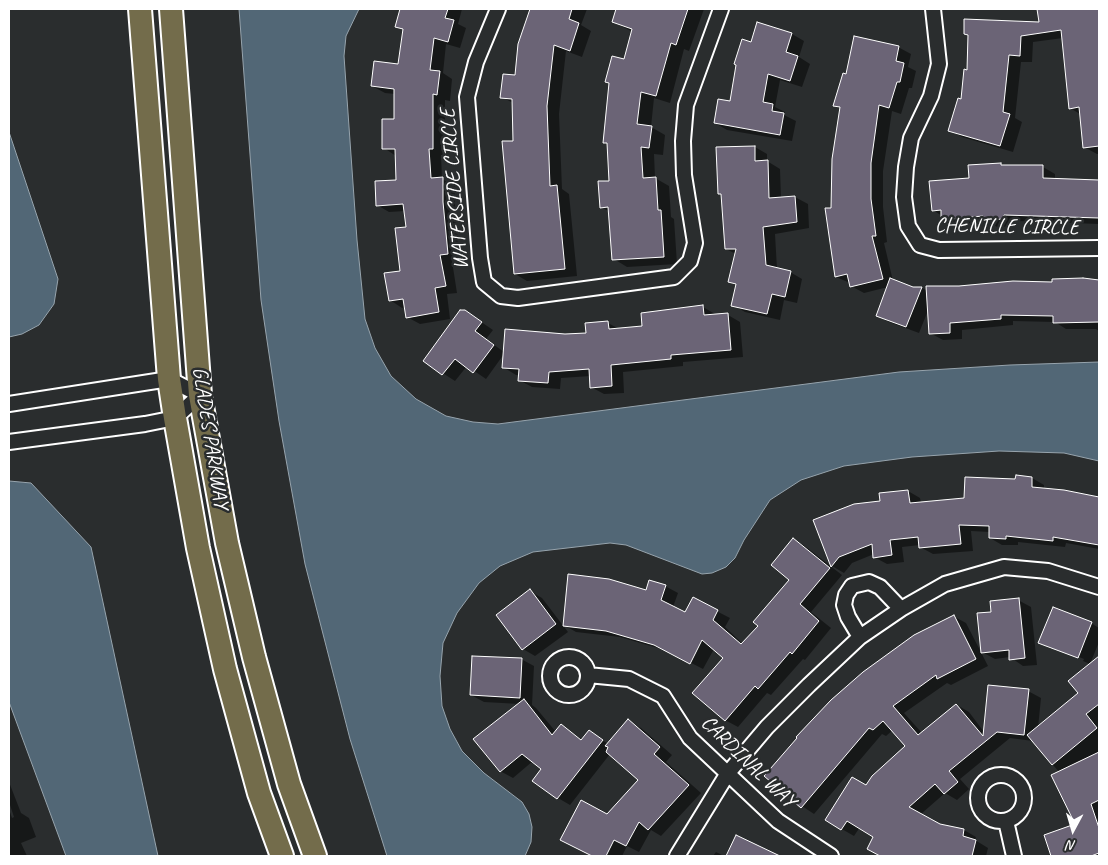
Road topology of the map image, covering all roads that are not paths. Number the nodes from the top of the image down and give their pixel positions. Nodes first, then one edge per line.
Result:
1 (140, 9) edge
2 (171, 9) edge
3 (498, 9) edge
4 (721, 9) edge
5 (933, 9) edge
6 (1099, 248) edge
7 (170, 379) junction
8 (200, 395) junction
9 (9, 404) edge
10 (175, 418) junction
11 (9, 442) edge
12 (1099, 587) edge
13 (901, 609) junction
14 (860, 637) junction
15 (588, 675) dead end
16 (728, 773) junction
17 (1006, 821) dead end
18 (282, 856) edge
19 (315, 856) edge
20 (677, 856) edge
21 (831, 856) edge
22 (1014, 856) edge

1 - 7 main road, GLADES PARKWAY
2 - 8 main road, GLADES PARKWAY
3 - 4 street, WATERSIDE CIRCLE
5 - 6 street, CHENILLE CIRCLE
7 - 8 street
7 - 9 street
7 - 10 main road, GLADES PARKWAY
8 - 10 street
8 - 19 main road, GLADES PARKWAY
10 - 11 street
10 - 18 main road, GLADES PARKWAY
12 - 13 street
13 - 14 street
13 - 14 street
14 - 16 street
15 - 16 street, CARDINAL WAY
16 - 20 street
16 - 21 street, CARDINAL WAY
17 - 22 street

